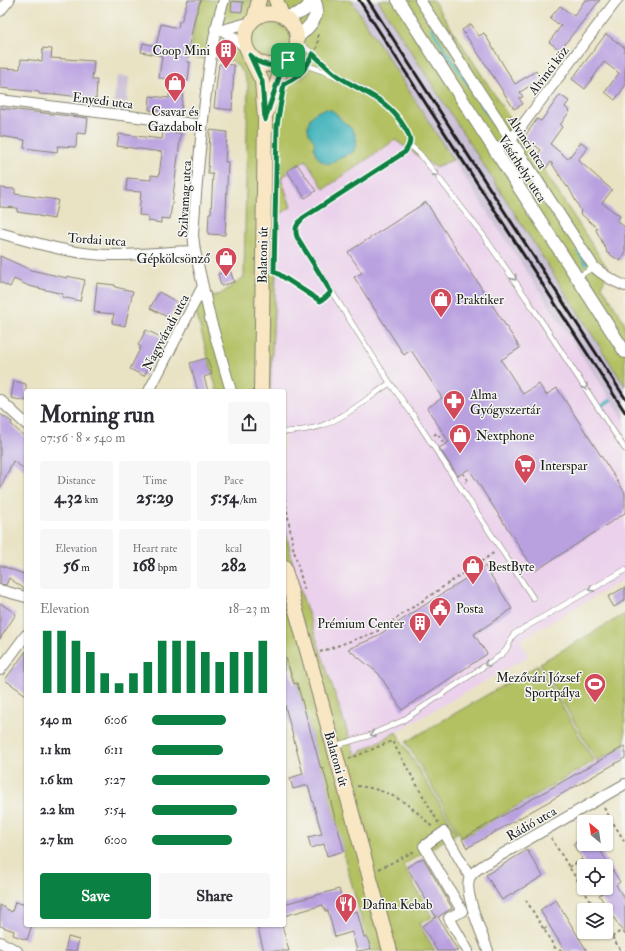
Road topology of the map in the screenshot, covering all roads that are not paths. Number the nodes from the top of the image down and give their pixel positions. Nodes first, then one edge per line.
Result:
1 (9, 0) edge
2 (224, 0) edge
3 (259, 0) edge
4 (276, 0) edge
5 (311, 0) edge
6 (314, 0) edge
7 (398, 0) edge
8 (420, 0) edge
9 (617, 0) edge
10 (0, 11) edge
11 (284, 16) junction
12 (253, 20) junction
13 (219, 29) junction
14 (298, 39) junction
15 (248, 51) junction
16 (286, 61) junction
17 (340, 78) junction
18 (0, 100) edge
19 (265, 120) junction
20 (202, 125) junction
21 (512, 140) junction
22 (410, 146) junction
23 (495, 150) junction
24 (0, 233) edge
25 (199, 257) junction
26 (594, 267) junction
27 (577, 278) junction
28 (203, 286) junction
29 (625, 286) edge
30 (625, 352) edge
31 (390, 383) junction
32 (150, 389) edge
33 (230, 389) edge
34 (261, 389) edge
35 (0, 400) edge
36 (24, 422) edge
37 (286, 432) edge
38 (625, 449) edge
39 (625, 570) edge
40 (286, 573) edge
41 (0, 590) edge
42 (24, 596) edge
43 (533, 598) dead end
44 (24, 638) edge
45 (0, 670) edge
46 (338, 745) junction
47 (625, 784) edge
48 (470, 877) junction
49 (469, 896) junction
50 (459, 906) junction
51 (0, 942) edge
52 (17, 951) edge
53 (390, 951) edge
54 (468, 951) edge
55 (488, 951) edge

1 - 10 street
2 - 13 street, Szilvamag utca
3 - 12 main road
4 - 11 main road
5 - 11 street
6 - 14 street
7 - 23 street, Vásárhelyi utca
8 - 21 street, Alvinci utca
9 - 21 street, Alvinci köz
11 - 12 main road
11 - 14 main road
12 - 13 street
12 - 15 main road
13 - 15 street
13 - 20 street, Szilvamag utca
14 - 16 main road
14 - 17 lane
15 - 16 main road
15 - 19 main road, Balatoni út
16 - 17 lane
16 - 19 main road, Balatoni út
17 - 22 lane
18 - 20 street, Enyedi utca
19 - 34 main road, Balatoni út
20 - 25 street, Szilvamag utca
21 - 23 street, Alvinci köz
21 - 26 street, Alvinci utca
22 - 31 lane
22 -> 38 lane
23 - 27 street, Vásárhelyi utca
24 - 25 street, Tordai utca
25 - 28 street, Szilvamag utca
26 - 27 lane
26 - 29 street, Alvinci utca
27 - 30 street, Vásárhelyi utca
28 - 32 street, Nagyváradi utca
28 - 33 street, Szilvamag utca
31 - 37 lane
31 - 43 lane
35 - 36 street
39 -> 46 lane
40 - 46 main road, Balatoni út
41 - 42 street
44 - 45 street
46 - 53 main road, Balatoni út
47 - 48 street, Rádió utca
48 - 49 street
48 - 50 street
49 - 50 street
49 - 55 street
50 - 54 street
51 - 52 street

